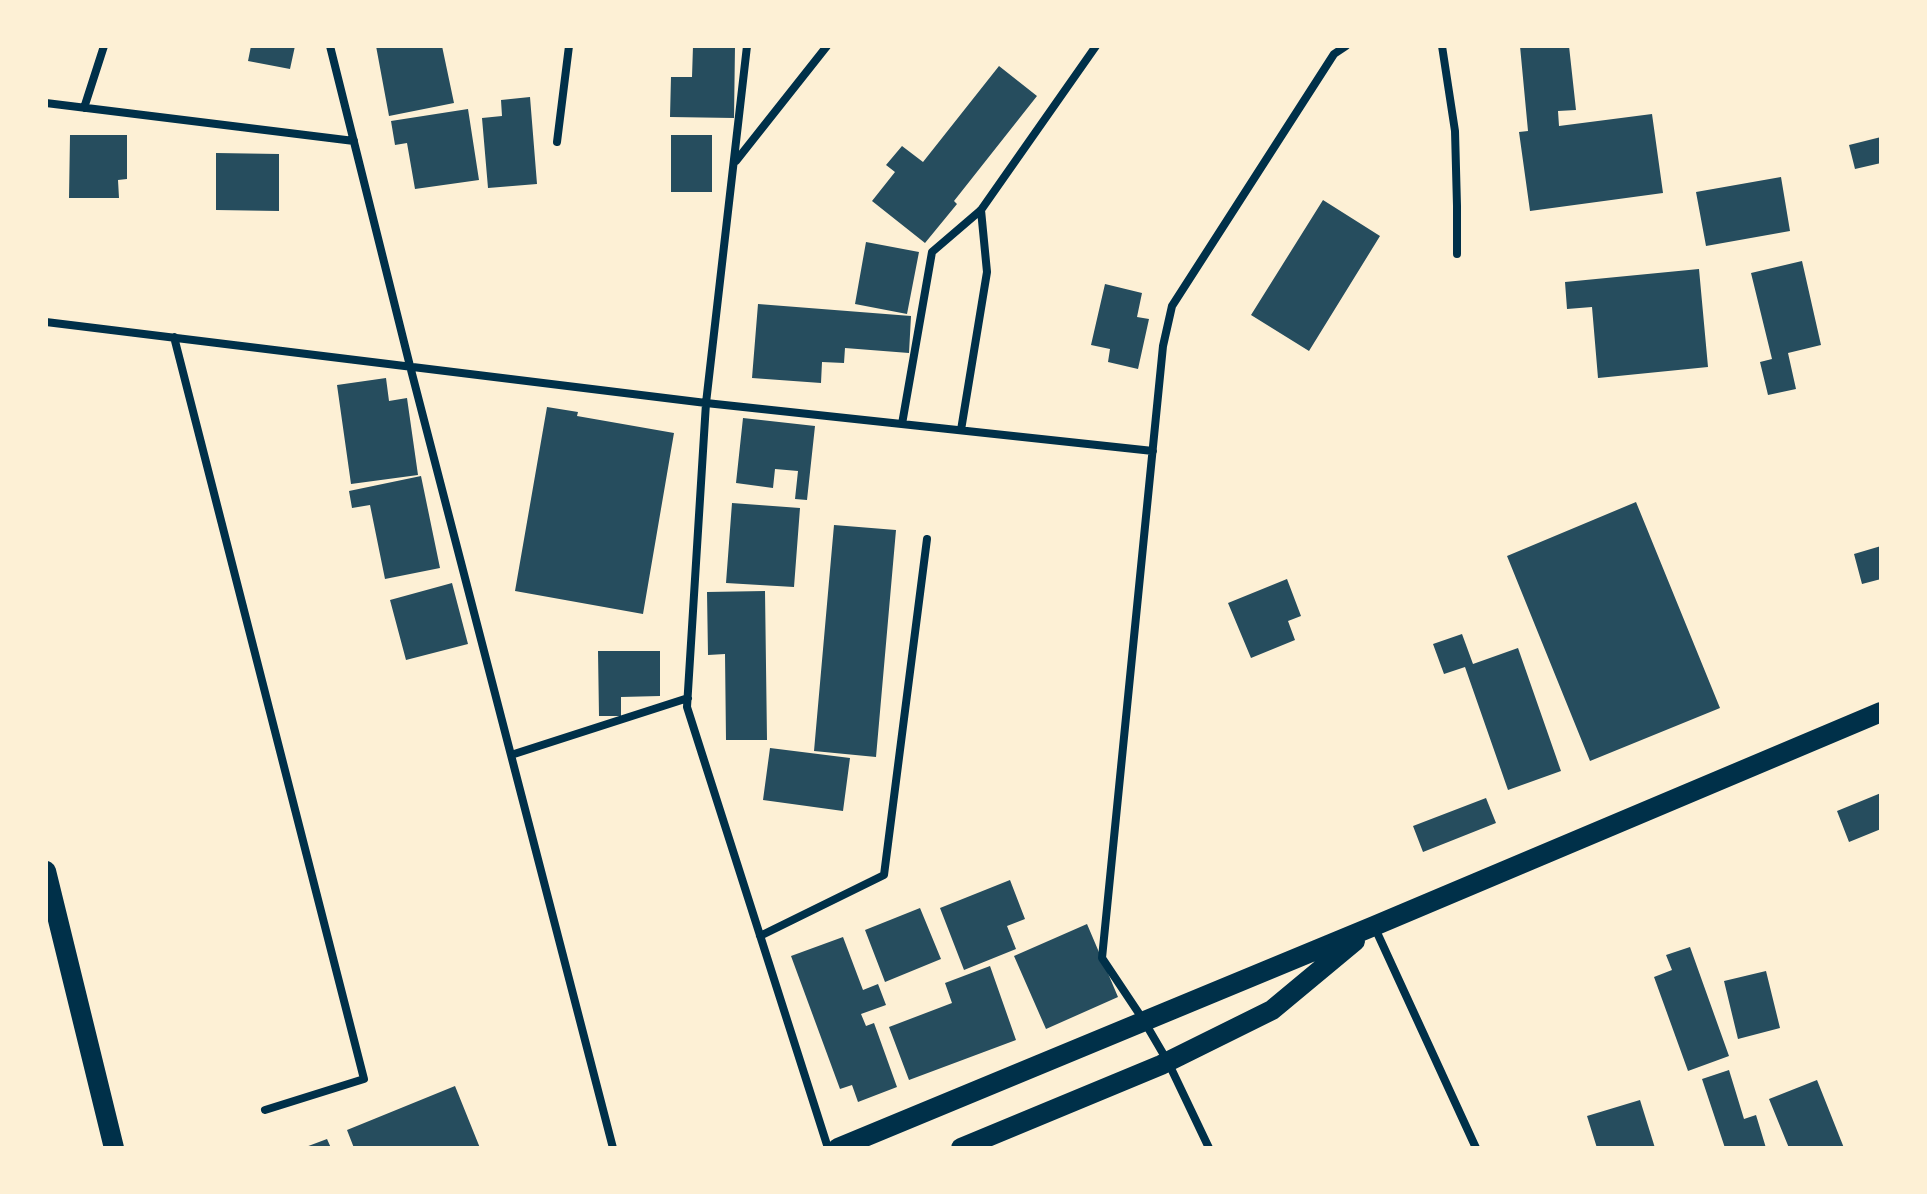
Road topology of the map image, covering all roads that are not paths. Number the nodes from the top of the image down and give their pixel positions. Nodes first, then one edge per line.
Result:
1 (104, 46) edge
2 (330, 46) edge
3 (569, 46) edge
4 (747, 46) edge
5 (827, 46) edge
6 (1096, 46) edge
7 (1346, 46) edge
8 (1442, 46) edge
9 (46, 103) edge
10 (84, 108) junction
11 (354, 141) junction
12 (557, 142) dead end
13 (734, 164) junction
14 (981, 210) junction
15 (1457, 254) dead end
16 (46, 322) edge
17 (174, 337) junction
18 (410, 366) junction
19 (706, 403) junction
20 (902, 424) junction
21 (961, 430) junction
22 (1153, 451) junction
23 (927, 539) dead end
24 (688, 698) junction
25 (1881, 712) edge
26 (511, 755) junction
27 (46, 871) edge
28 (1374, 926) junction
29 (760, 936) junction
30 (1144, 1021) junction
31 (1168, 1062) junction
32 (265, 1110) dead end
33 (114, 1148) edge
34 (613, 1148) edge
35 (828, 1148) edge
36 (838, 1148) edge
37 (961, 1148) edge
38 (1209, 1148) edge
39 (1476, 1148) edge

1 - 10 street
2 - 11 street
3 - 12 street
4 - 13 street
5 - 13 street
6 - 14 street
7 - 22 street
8 - 15 street
9 - 10 street
10 - 11 street
11 - 18 street
13 - 19 street
14 - 20 street
14 - 21 street
16 - 17 street
17 - 18 street
17 - 32 street
18 - 19 street
18 - 26 street
19 - 20 street
19 - 24 street
20 - 21 street
21 - 22 street
22 - 30 street
23 - 29 street
24 - 26 street
24 - 29 street
25 - 28 main road
26 - 34 street
27 - 33 main road
28 - 30 main road
28 - 31 main road
28 - 39 street
29 - 35 street
30 - 31 street
30 - 36 main road
31 - 37 main road
31 - 38 street

